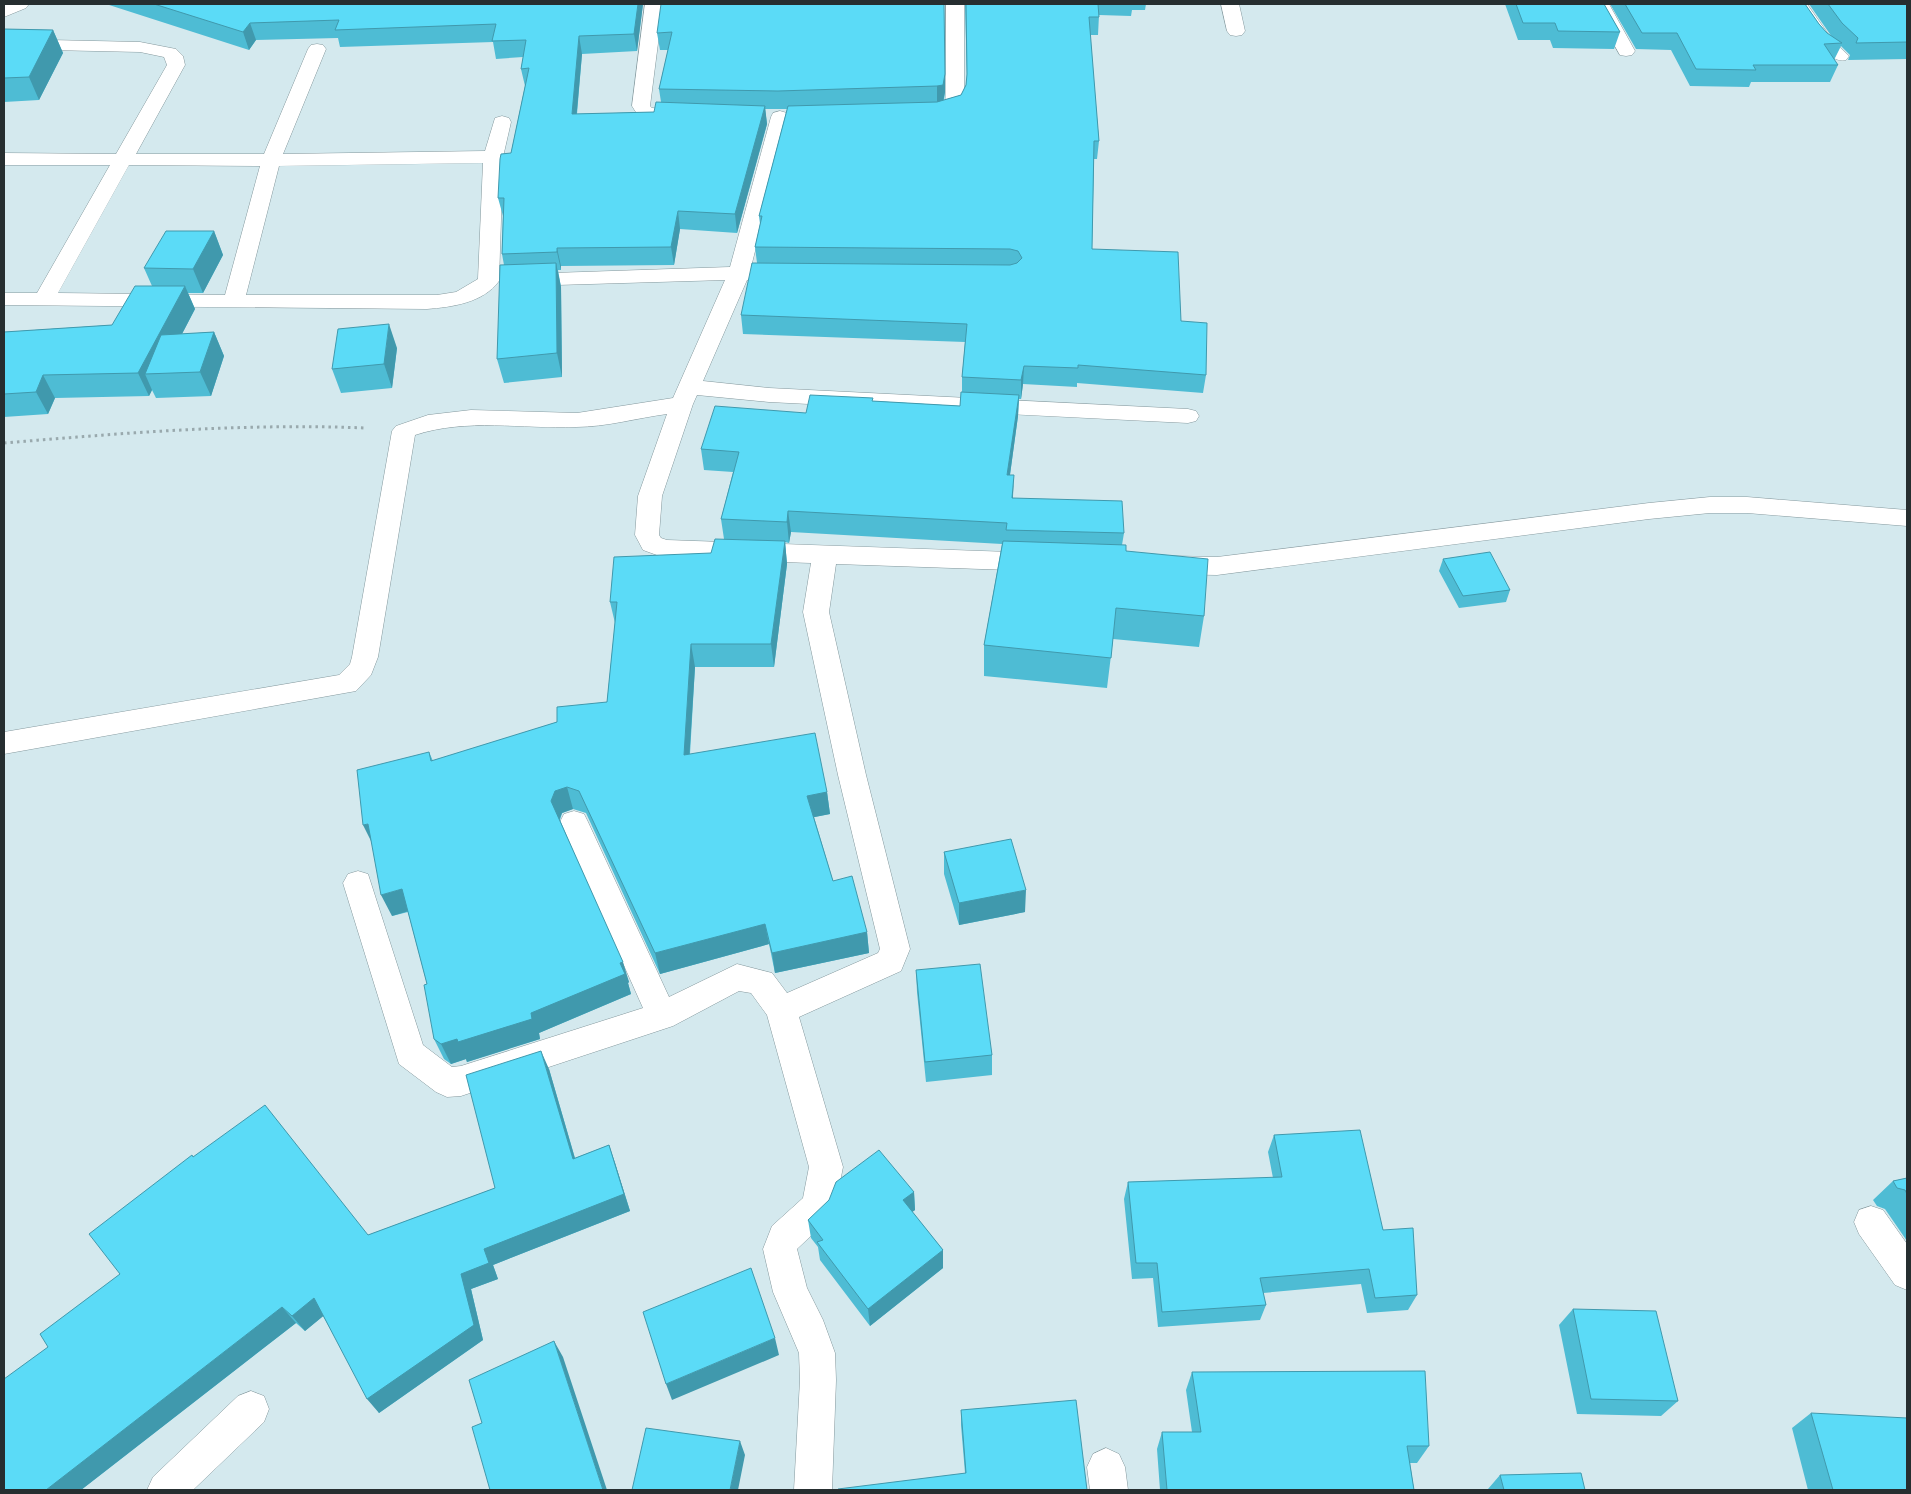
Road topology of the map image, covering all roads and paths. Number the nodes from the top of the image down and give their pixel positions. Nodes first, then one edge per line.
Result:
1 (20, 4) edge
2 (654, 4) edge
3 (955, 4) edge
4 (1230, 4) edge
5 (1600, 4) edge
6 (1798, 4) edge
7 (4, 12) edge
8 (1236, 31) dead end
9 (4, 44) edge
10 (317, 49) dead end
11 (1626, 51) dead end
12 (1840, 56) dead end
13 (908, 113) edge
14 (704, 116) edge
15 (780, 117) dead end
16 (502, 122) dead end
17 (493, 157) junction
18 (123, 158) junction
19 (4, 159) edge
20 (272, 160) junction
21 (739, 273) junction
22 (778, 273) edge
23 (488, 281) junction
24 (4, 299) edge
25 (44, 299) junction
26 (234, 301) junction
27 (686, 395) junction
28 (1188, 416) dead end
29 (404, 431) junction
30 (4, 443) edge
31 (1907, 518) edge
32 (825, 554) junction
33 (1059, 563) edge
34 (1148, 565) edge
35 (4, 743) edge
36 (574, 822) dead end
37 (358, 883) dead end
38 (780, 1010) junction
39 (662, 1016) junction
40 (1871, 1222) dead end
41 (1907, 1273) edge
42 (251, 1410) dead end
43 (166, 1490) edge
44 (813, 1490) edge

1 - 7 street
2 - 14 street
3 - 13 street
4 - 8 street
5 - 11 street
6 - 12 street
9 - 18 street
10 - 20 street
15 - 21 street
16 - 17 street
17 - 20 street
17 - 23 street
18 - 19 street
18 - 20 street
18 - 25 street
20 - 26 street
21 - 22 street
21 - 23 street
21 - 27 street
23 - 26 street
24 - 25 street
25 - 26 street
27 - 28 street
27 - 29 street
27 - 32 street
29 - 30 path
29 - 35 street
31 - 34 street
32 - 33 street
32 - 38 street
36 - 39 street
37 - 39 street
38 - 39 street
38 - 44 street
40 - 41 street
42 - 43 street

